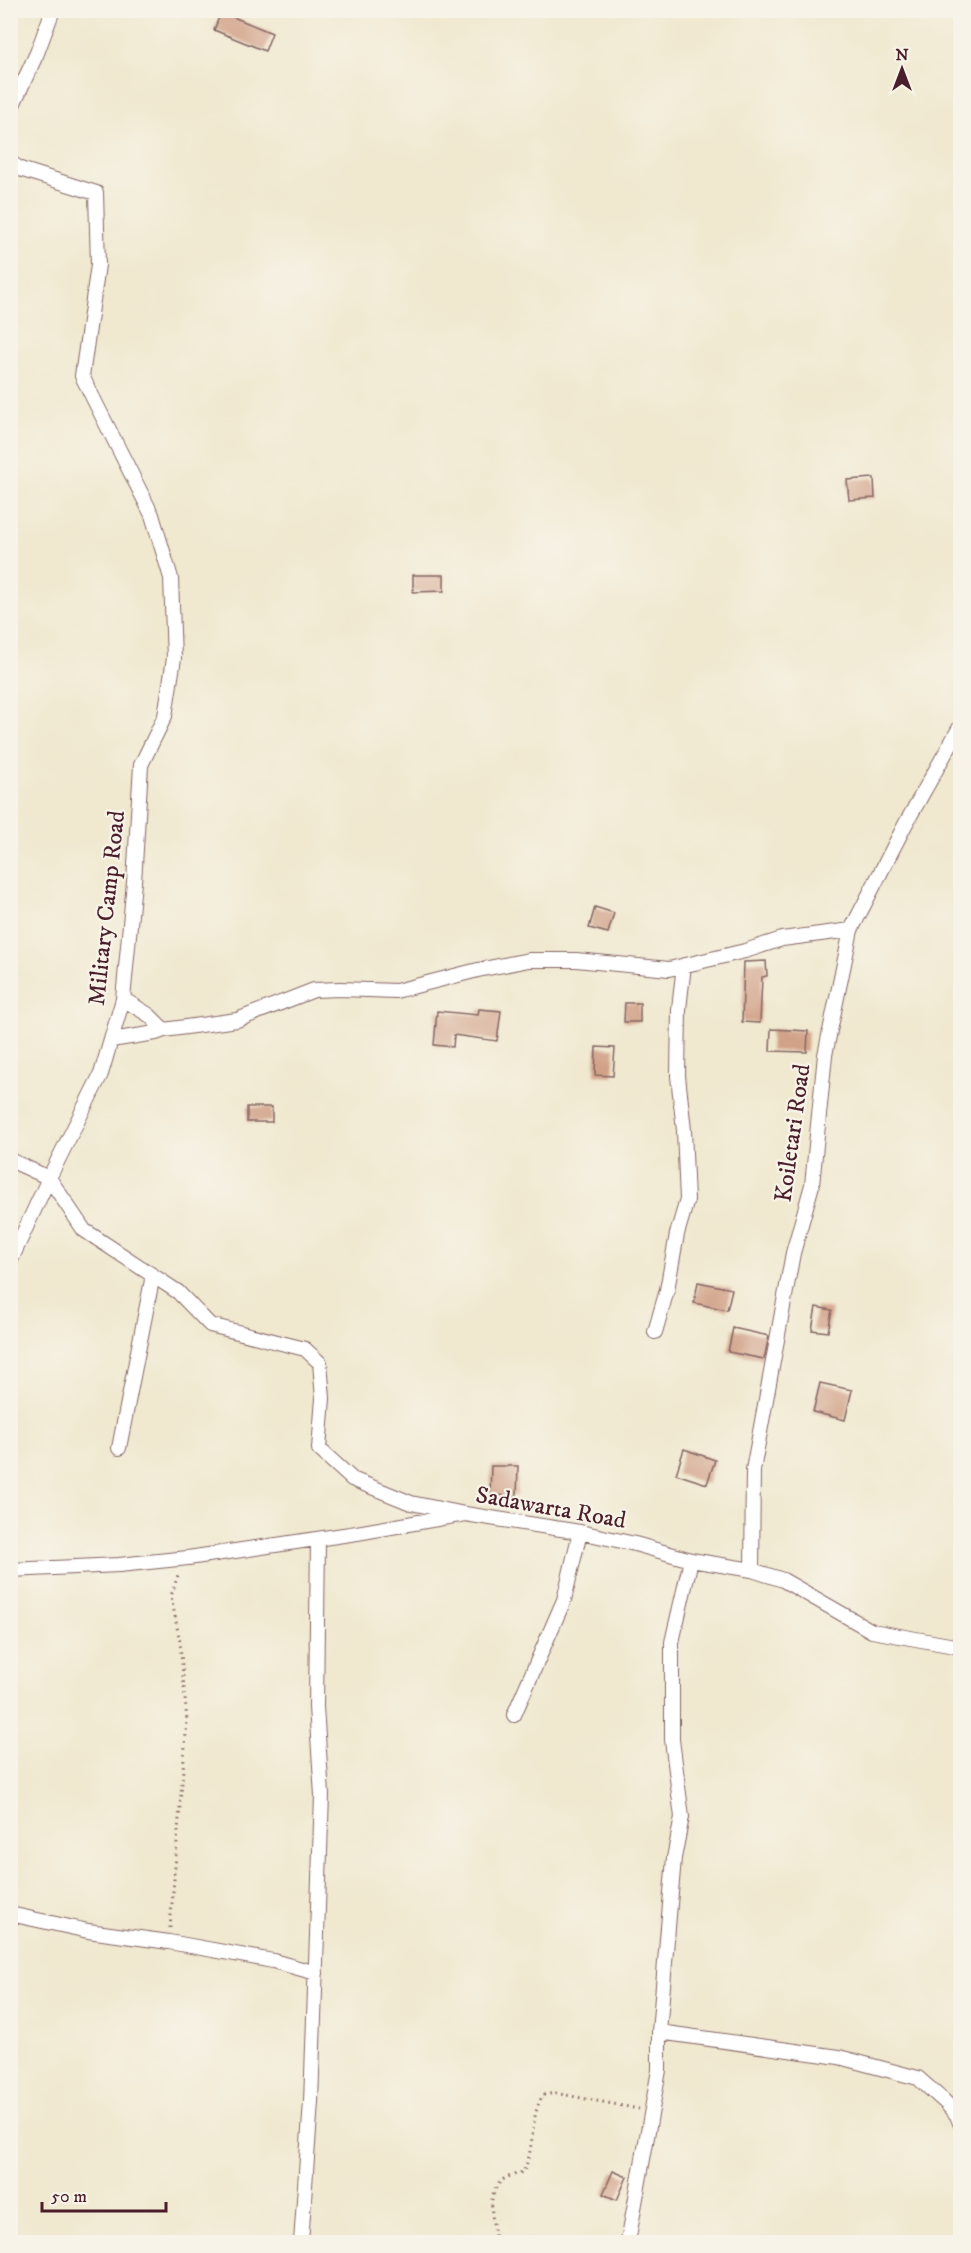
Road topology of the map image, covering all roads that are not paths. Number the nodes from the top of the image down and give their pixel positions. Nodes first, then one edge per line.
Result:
1 (53, 10) edge
2 (10, 111) edge
3 (10, 162) edge
4 (960, 727) edge
5 (851, 930) junction
6 (684, 964) junction
7 (123, 999) junction
8 (164, 1030) junction
9 (111, 1040) junction
10 (10, 1160) edge
11 (49, 1178) junction
12 (10, 1262) edge
13 (153, 1275) junction
14 (655, 1332) dead end
15 (119, 1448) dead end
16 (465, 1514) junction
17 (580, 1532) junction
18 (318, 1539) junction
19 (691, 1560) junction
20 (10, 1570) edge
21 (752, 1570) junction
22 (960, 1647) edge
23 (514, 1715) dead end
24 (10, 1914) edge
25 (316, 1973) junction
26 (659, 2032) junction
27 (960, 2123) edge
28 (301, 2242) edge
29 (628, 2242) edge

1 - 2 street
3 - 7 street, Military Camp Road
4 - 5 street, Koiletari Road
5 - 6 street
5 - 21 street, Koiletari Road
6 - 8 street
6 - 14 street
7 - 8 street
7 - 9 street, Military Camp Road
8 - 9 street
9 - 11 street, Military Camp Road
10 - 11 street
11 - 12 street, Military Camp Road
11 - 13 street
13 - 15 street
13 - 16 street
16 - 17 street, Sadawarta Road
16 - 18 street, Sadawarta Road
17 - 19 street, Sadawarta Road
17 - 23 street
18 - 20 street, Sadawarta Road
18 - 25 street
19 - 21 street, Sadawarta Road
19 - 26 street
21 - 22 street, Sadawarta Road
24 - 25 street
25 - 28 street
26 - 27 street
26 - 29 street

